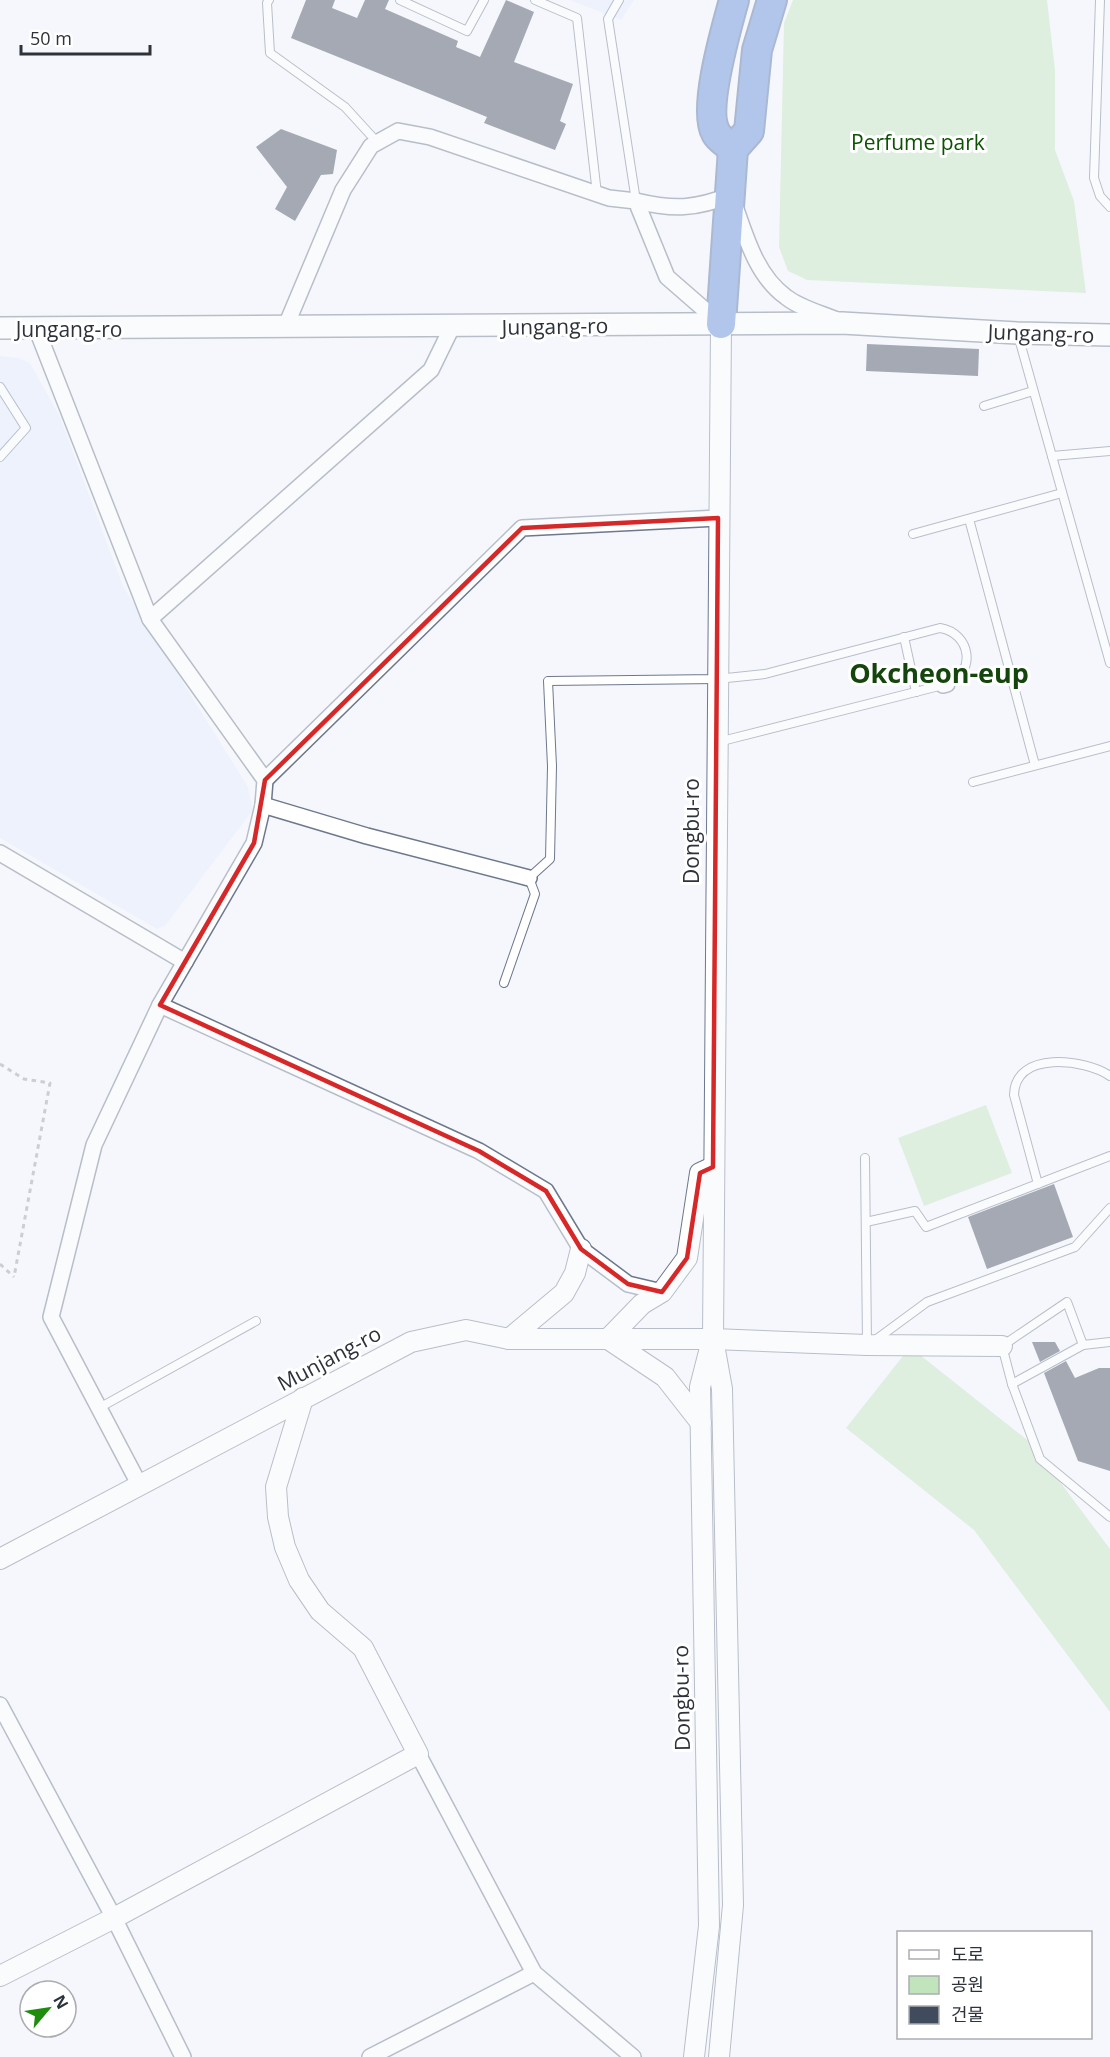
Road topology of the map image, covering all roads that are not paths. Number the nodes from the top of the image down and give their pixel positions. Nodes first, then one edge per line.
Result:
1 (269, 0) edge
2 (400, 0) edge
3 (484, 0) edge
4 (535, 0) edge
5 (619, 0) edge
6 (734, 0) edge
7 (772, 0) edge
8 (1100, 0) edge
9 (377, 142) junction
10 (733, 149) junction
11 (597, 194) junction
12 (731, 195) junction
13 (636, 201) junction
14 (1110, 207) edge
15 (842, 323) junction
16 (722, 324) junction
17 (452, 327) junction
18 (0, 328) edge
19 (285, 328) junction
20 (37, 330) junction
21 (1017, 333) junction
22 (1110, 335) edge
23 (0, 387) edge
24 (1033, 390) junction
25 (984, 406) dead end
26 (1110, 450) edge
27 (1052, 456) junction
28 (0, 457) edge
29 (1062, 493) junction
30 (718, 518) junction
31 (969, 519) junction
32 (913, 534) dead end
33 (150, 619) junction
34 (904, 637) junction
35 (1110, 663) edge
36 (717, 679) junction
37 (916, 692) junction
38 (716, 742) junction
39 (1110, 746) edge
40 (1035, 765) junction
41 (265, 780) junction
42 (973, 782) dead end
43 (263, 805) junction
44 (0, 853) edge
45 (529, 878) junction
46 (185, 962) junction
47 (504, 982) dead end
48 (160, 1005) junction
49 (1110, 1076) edge
50 (1110, 1156) edge
51 (865, 1158) dead end
52 (713, 1167) junction
53 (1038, 1184) junction
54 (1110, 1208) edge
55 (866, 1222) junction
56 (581, 1249) junction
57 (662, 1292) junction
58 (256, 1321) dead end
59 (509, 1339) junction
60 (608, 1339) junction
61 (713, 1339) junction
62 (1110, 1342) edge
63 (867, 1345) junction
64 (1083, 1345) junction
65 (1002, 1346) junction
66 (1012, 1384) junction
67 (303, 1398) junction
68 (99, 1408) junction
69 (701, 1423) junction
70 (139, 1484) junction
71 (1110, 1517) edge
72 (0, 1559) edge
73 (0, 1705) edge
74 (418, 1754) junction
75 (114, 1918) junction
76 (534, 1973) junction
77 (0, 1976) edge
78 (183, 2057) edge
79 (370, 2057) edge
80 (633, 2057) edge
81 (694, 2057) edge
82 (719, 2057) edge

1 - 9 lane
2 - 3 lane
4 - 11 lane
5 - 13 lane
6 - 10 highway
7 - 10 highway
8 - 14 lane
9 - 11 street
9 - 19 street
10 - 12 highway
11 - 13 street
12 - 13 street
12 - 15 street
12 - 16 highway
13 - 16 street
15 - 16 main road, Jungang-ro
15 - 21 main road, Jungang-ro
16 - 17 main road, Jungang-ro
16 - 30 street, Dongbu-ro
17 - 19 main road, Jungang-ro
17 - 33 street
18 - 20 main road, Jungang-ro
19 - 20 main road, Jungang-ro
20 - 33 street
21 - 22 main road, Jungang-ro
21 - 24 lane
23 - 28 lane
24 - 25 lane
24 - 27 lane
26 - 27 lane
27 - 29 lane
29 - 31 lane
29 - 35 lane
30 - 36 street, Dongbu-ro
30 - 41 street
31 - 32 lane
31 - 40 lane
33 - 41 street
34 - 36 lane
34 - 37 lane
34 - 37 lane
36 - 38 street, Dongbu-ro
36 - 45 lane
37 - 38 lane
38 - 52 street, Dongbu-ro
39 - 40 lane
40 - 42 lane
41 - 43 street
43 - 45 street
43 - 46 street
44 - 46 street
45 - 47 lane
46 - 48 street
48 - 56 street
48 - 68 street
49 - 53 lane
50 - 53 lane
51 - 55 lane
52 - 57 street
52 - 61 street, Dongbu-ro
53 - 55 lane
54 - 63 lane
55 - 63 lane
56 - 57 street
56 - 59 street
57 - 60 street
58 - 68 lane
59 - 60 street, Munjang-ro
59 - 67 street, Munjang-ro
60 - 61 street, Munjang-ro
60 - 69 street
61 - 63 street, Munjang-ro
61 - 69 street, Dongbu-ro
61 - 82 street, Dongbu-ro
62 - 64 lane
63 - 65 street, Munjang-ro
64 - 65 lane
64 - 66 lane
65 - 66 lane
66 - 71 lane
67 - 70 street, Munjang-ro
67 - 74 street
68 - 70 street
69 - 81 street, Dongbu-ro
70 - 72 street, Munjang-ro
73 - 75 street
74 - 75 street
74 - 76 street
75 - 77 street
75 - 78 street
76 - 79 street
76 - 80 street

